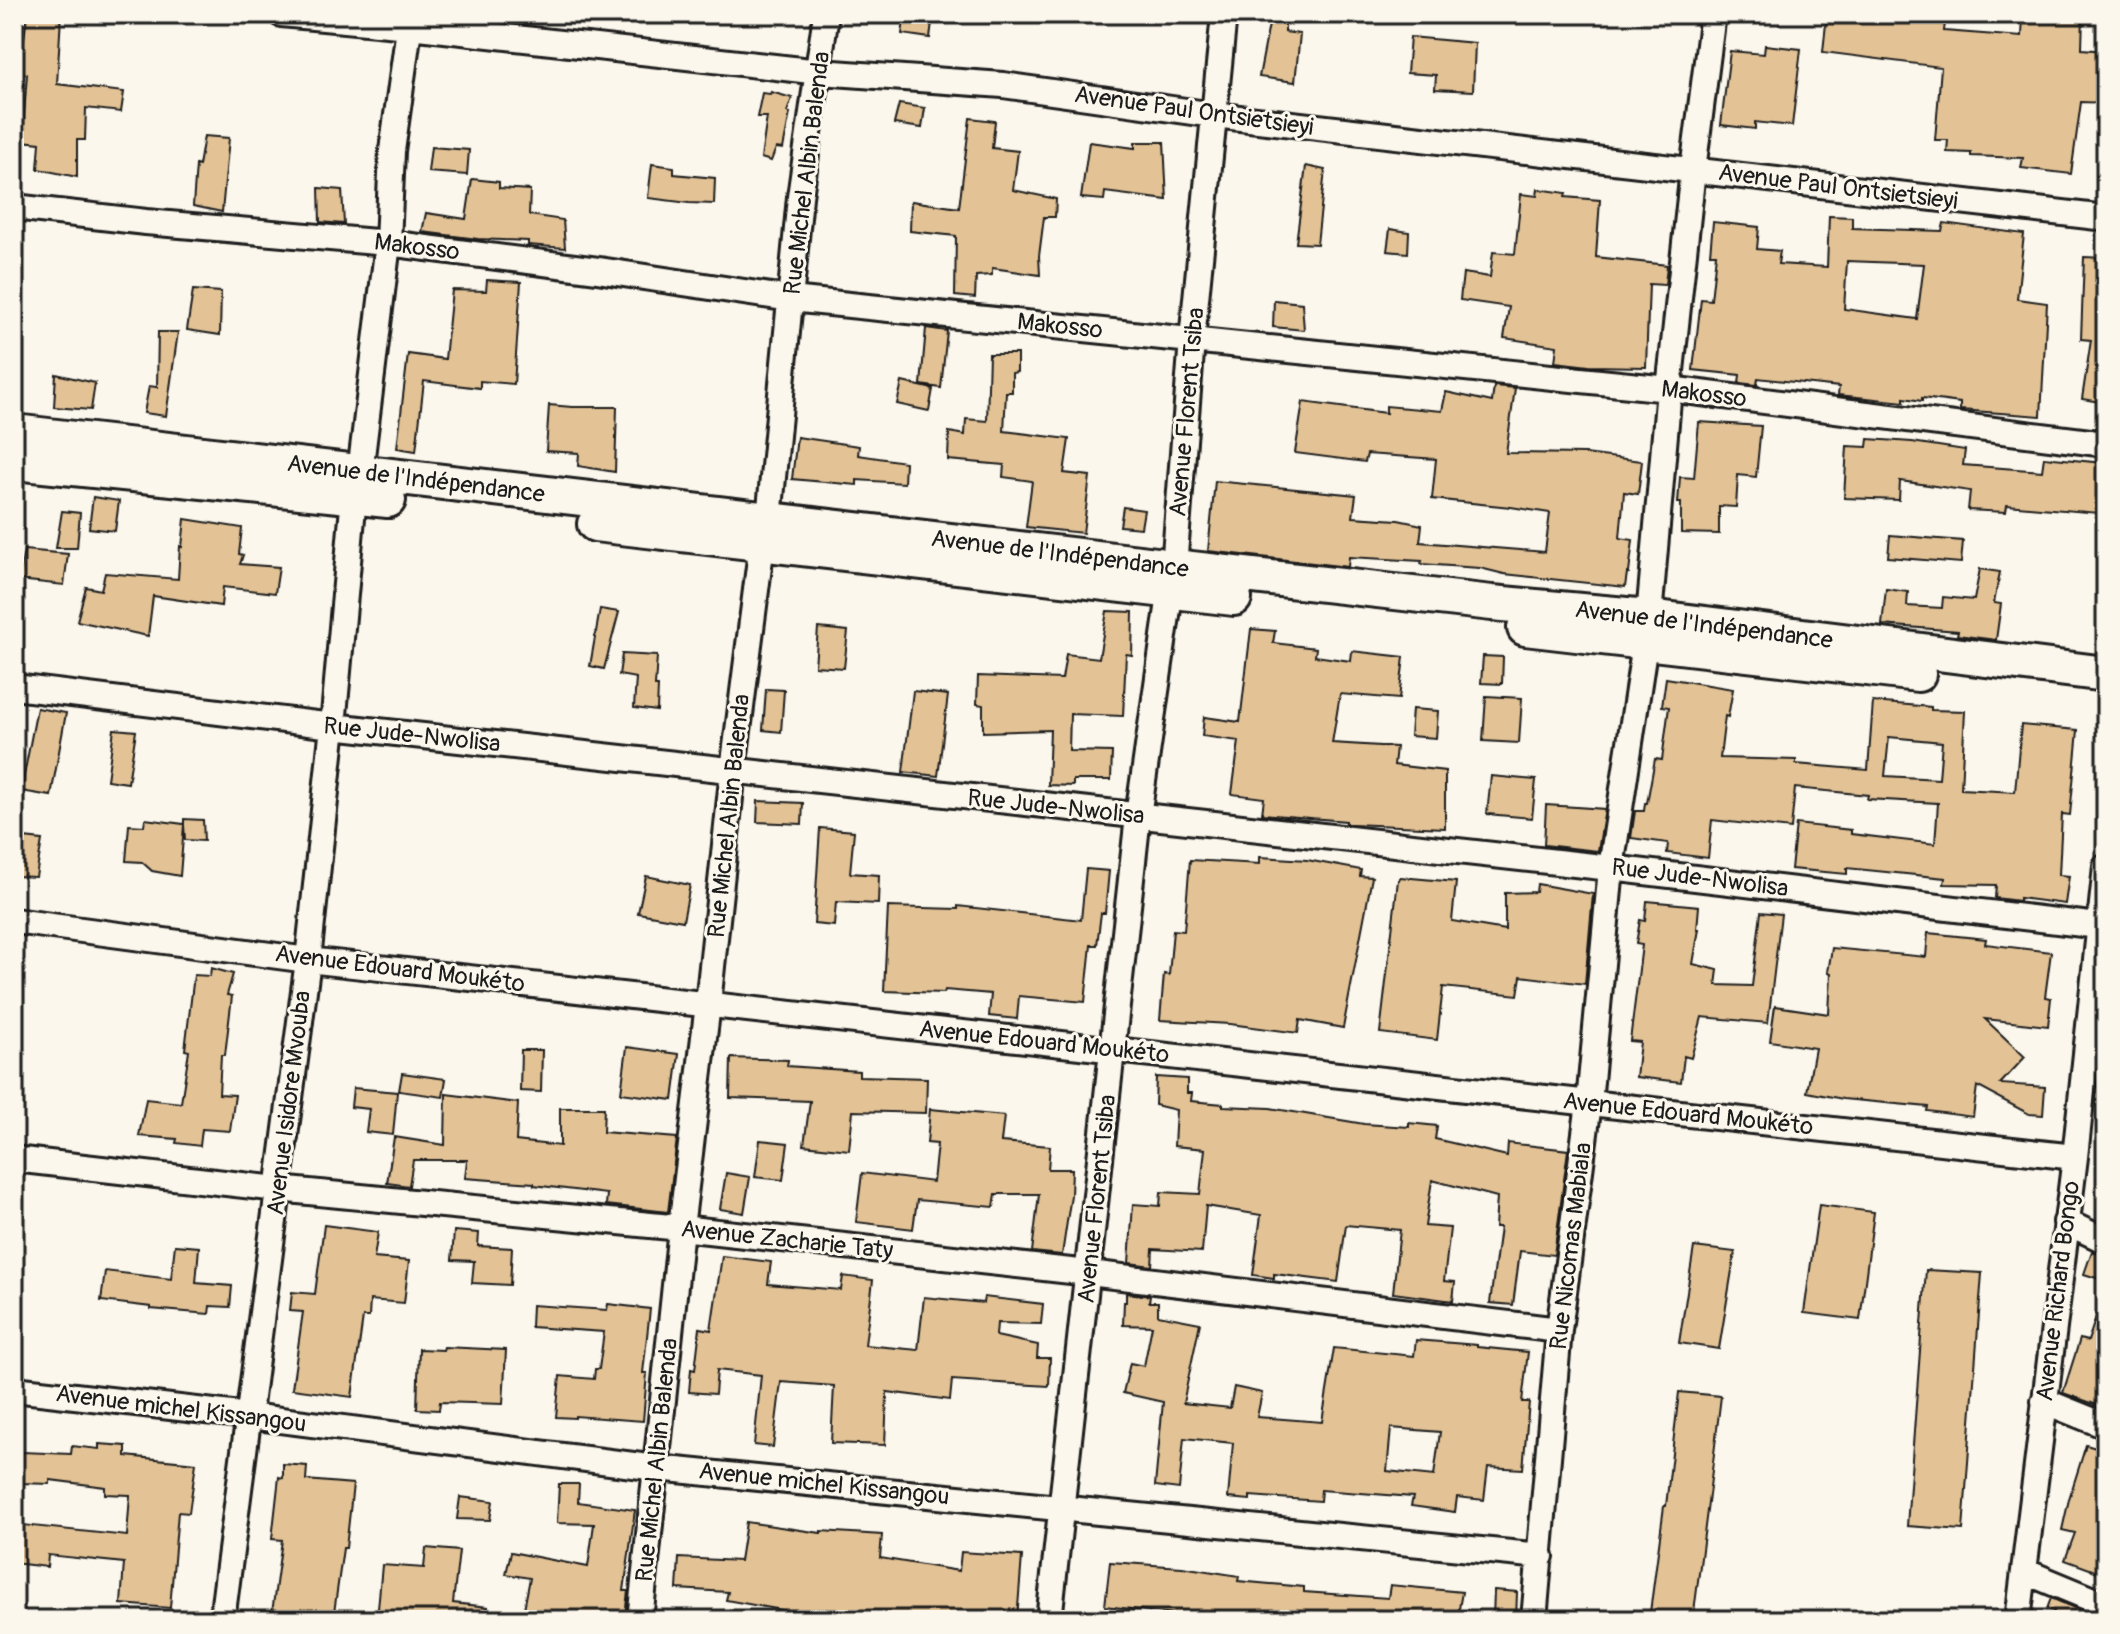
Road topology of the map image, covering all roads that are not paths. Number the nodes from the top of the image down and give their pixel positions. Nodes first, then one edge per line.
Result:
1 (281, 14) edge
2 (826, 14) edge
3 (1224, 14) edge
4 (1713, 14) edge
5 (410, 20) edge
6 (820, 72) junction
7 (1214, 115) junction
8 (1693, 170) junction
9 (14, 207) edge
10 (2106, 218) edge
11 (388, 243) junction
12 (791, 299) junction
13 (1192, 340) junction
14 (1669, 389) junction
15 (14, 432) edge
16 (2106, 444) edge
17 (14, 462) edge
18 (357, 484) junction
19 (766, 531) junction
20 (1172, 579) junction
21 (1647, 630) junction
22 (2106, 674) edge
23 (14, 687) edge
24 (2106, 695) edge
25 (333, 726) junction
26 (733, 770) junction
27 (1138, 816) junction
28 (2106, 866) edge
29 (1611, 868) junction
30 (14, 921) edge
31 (2099, 926) junction
32 (308, 960) junction
33 (708, 1004) junction
34 (1114, 1049) junction
35 (2096, 1057) edge
36 (1589, 1103) junction
37 (2075, 1157) junction
38 (14, 1159) edge
39 (278, 1189) junction
40 (2066, 1222) junction
41 (681, 1228) junction
42 (2106, 1241) edge
43 (1089, 1273) junction
44 (1559, 1330) junction
45 (14, 1389) edge
46 (2044, 1401) junction
47 (249, 1416) junction
48 (2106, 1426) edge
49 (657, 1468) junction
50 (1062, 1507) junction
51 (1541, 1556) junction
52 (2024, 1571) junction
53 (2106, 1605) edge
54 (222, 1620) edge
55 (640, 1620) edge
56 (1049, 1620) edge
57 (1534, 1620) edge
58 (2018, 1620) edge

1 - 5 street, Avenue Paul Ontsietsieyi
2 - 6 street, Rue Michel Albin Balenda
3 - 7 street, Avenue Florent Tsiba
4 - 8 street, Rue Nicomas Mabiala
5 - 6 street, Avenue Paul Ontsietsieyi
5 - 11 street, Avenue Isidore Mvouba
6 - 7 street, Avenue Paul Ontsietsieyi
6 - 12 street, Rue Michel Albin Balenda
7 - 8 street, Avenue Paul Ontsietsieyi
7 - 13 street, Avenue Florent Tsiba
8 - 10 street, Avenue Paul Ontsietsieyi
8 - 14 street, Rue Nicomas Mabiala
9 - 11 street, Makosso
11 - 12 street, Makosso
11 - 18 street, Avenue Isidore Mvouba
12 - 13 street, Makosso
12 - 19 street, Rue Michel Albin Balenda
13 - 14 street, Makosso
13 - 20 street, Avenue Florent Tsiba
14 - 16 street, Makosso
14 - 21 street, Rue Nicomas Mabiala
15 - 18 street, Avenue de l'Indépendance
17 - 18 street, Avenue de l'Indépendance
18 - 19 street, Avenue de l'Indépendance
18 - 25 street, Avenue Isidore Mvouba
19 - 20 street, Avenue de l'Indépendance
19 - 26 street, Rue Michel Albin Balenda
20 - 21 street, Avenue de l'Indépendance
20 - 27 street, Avenue Florent Tsiba
21 - 22 street, Avenue de l'Indépendance
21 - 24 street, Avenue de l'Indépendance
21 - 29 street, Rue Nicomas Mabiala
23 - 25 street, Rue Jude-Nwolisa
25 - 26 street, Rue Jude-Nwolisa
25 - 32 street, Avenue Isidore Mvouba
26 - 27 street, Rue Jude-Nwolisa
26 - 33 street, Rue Michel Albin Balenda
27 - 29 street, Rue Jude-Nwolisa
27 - 34 street, Avenue Florent Tsiba
28 - 31 street, Avenue Richard Bongo
29 - 31 street, Rue Jude-Nwolisa
29 - 36 street, Rue Nicomas Mabiala
30 - 32 street, Avenue Edouard Moukéto
31 - 35 street, Avenue Richard Bongo
32 - 33 street, Avenue Edouard Moukéto
32 - 39 street, Avenue Isidore Mvouba
33 - 34 street, Avenue Edouard Moukéto
33 - 41 street, Rue Michel Albin Balenda
34 - 36 street, Avenue Edouard Moukéto
34 - 43 street, Avenue Florent Tsiba
35 - 37 street, Avenue Richard Bongo
36 - 37 street, Avenue Edouard Moukéto
36 - 44 street, Rue Nicomas Mabiala
37 - 40 street, Avenue Richard Bongo
38 - 39 street, Avenue Zacharie Taty
39 - 41 street, Avenue Zacharie Taty
39 - 47 street, Avenue Isidore Mvouba
40 - 42 street
40 - 46 street, Avenue Richard Bongo
41 - 43 street, Avenue Zacharie Taty
41 - 49 street, Rue Michel Albin Balenda
43 - 44 street, Avenue Zacharie Taty
43 - 50 street, Avenue Florent Tsiba
44 - 51 street, Rue Nicomas Mabiala
45 - 47 street, Avenue michel Kissangou
46 - 48 street
46 - 52 street, Avenue Richard Bongo
47 - 49 street, Avenue michel Kissangou
47 - 54 street, Avenue Isidore Mvouba
49 - 50 street, Avenue michel Kissangou
49 - 55 street, Rue Michel Albin Balenda
50 - 51 street, Avenue michel Kissangou
50 - 56 street, Avenue Florent Tsiba
51 - 57 street, Rue Nicomas Mabiala
52 - 53 street
52 - 58 street, Avenue Richard Bongo

